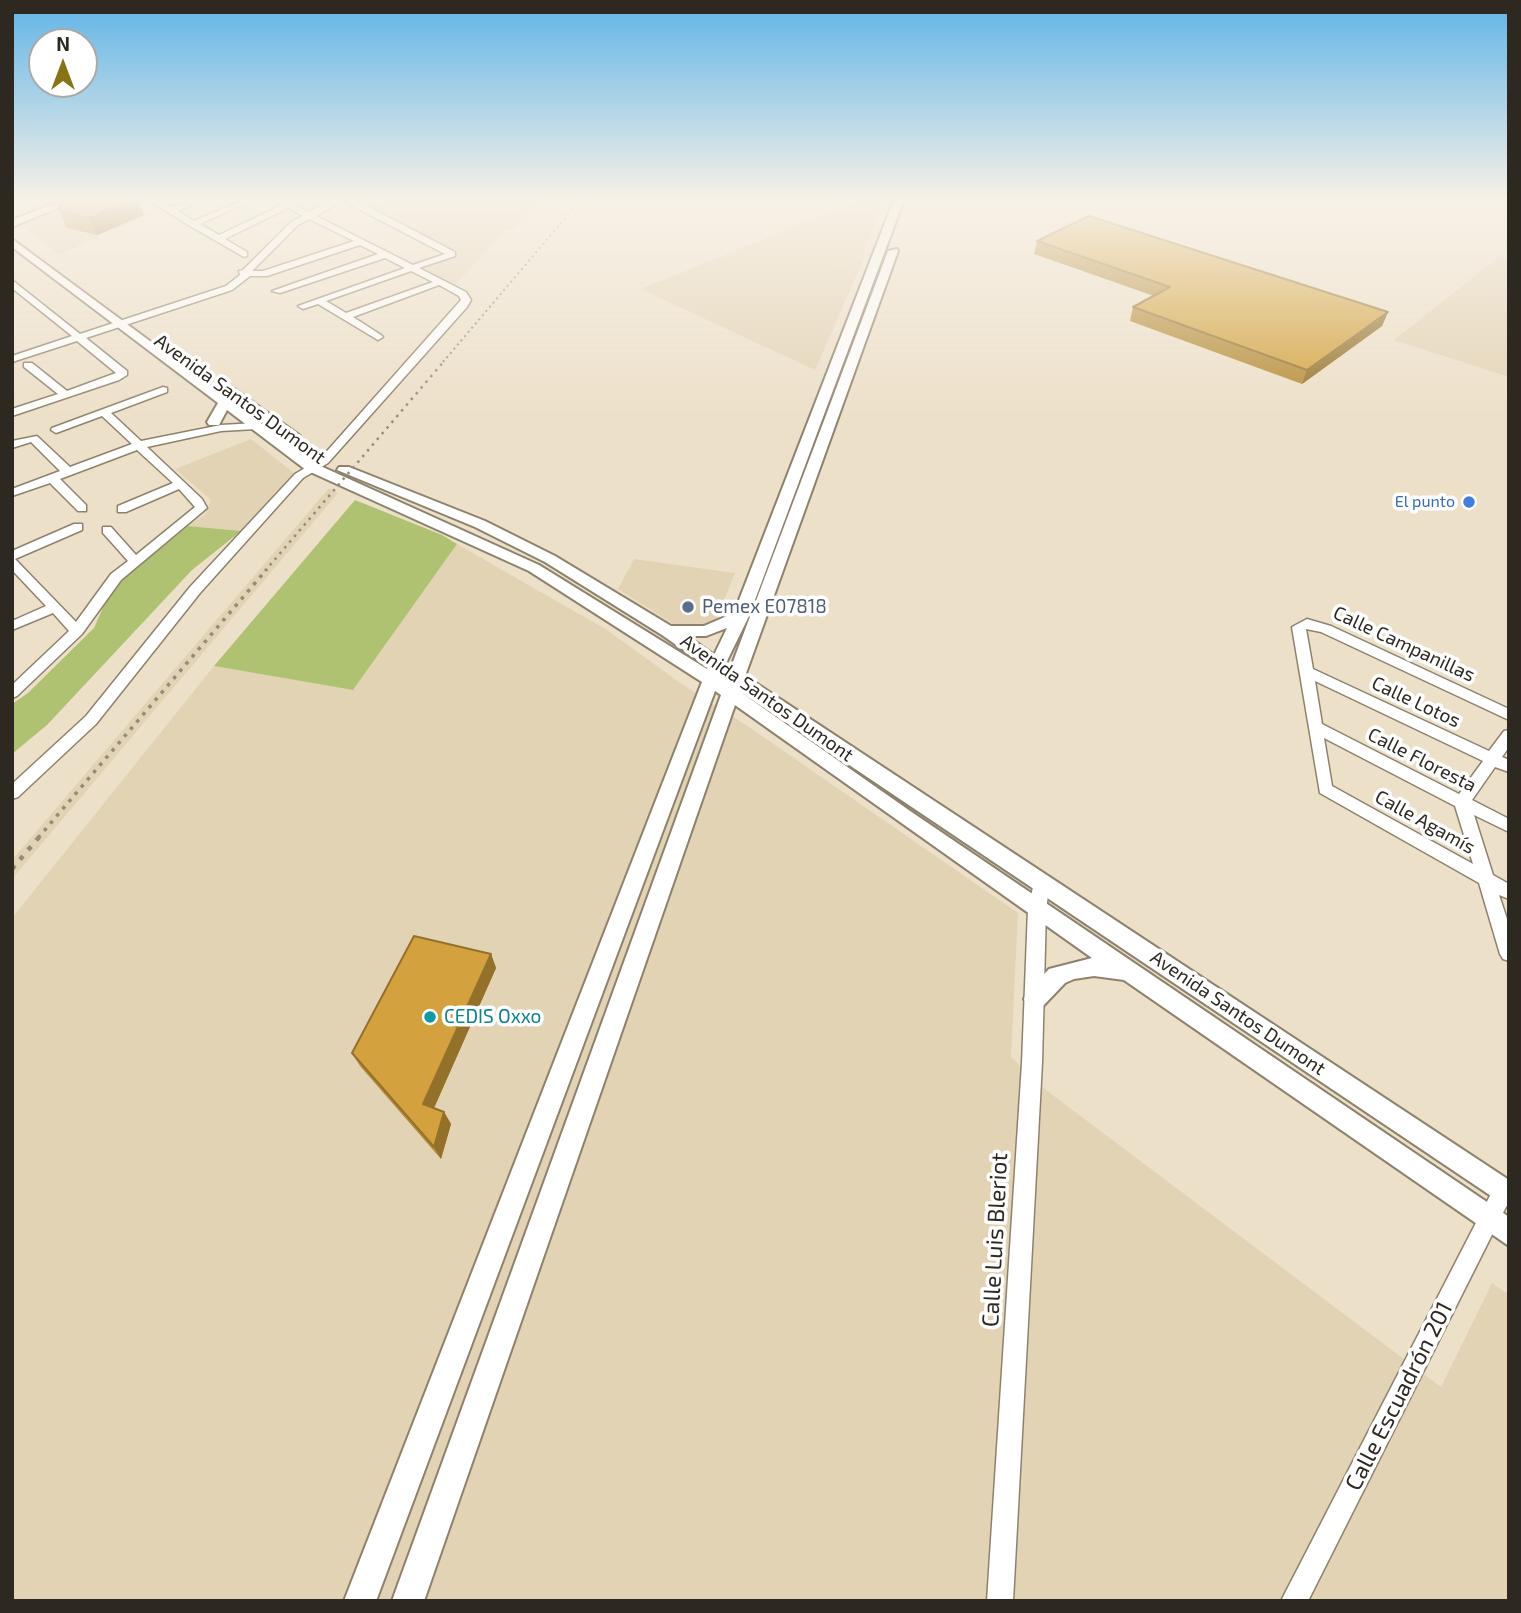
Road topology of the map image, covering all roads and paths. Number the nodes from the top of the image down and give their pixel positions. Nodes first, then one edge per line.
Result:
1 (53, 272) edge
2 (64, 272) edge
3 (246, 272) edge
4 (248, 272) edge
5 (269, 272) edge
6 (333, 272) edge
7 (403, 272) edge
8 (418, 272) edge
9 (877, 272) edge
10 (880, 272) edge
11 (264, 274) junction
12 (12, 283) edge
13 (438, 283) junction
14 (289, 287) junction
15 (276, 292) dead end
16 (320, 301) junction
17 (303, 306) dead end
18 (345, 317) junction
19 (122, 323) junction
20 (79, 337) junction
21 (378, 337) dead end
22 (15, 354) edge
23 (28, 365) dead end
24 (163, 390) dead end
25 (66, 395) junction
26 (225, 402) junction
27 (254, 408) junction
28 (104, 412) junction
29 (12, 413) edge
30 (239, 413) junction
31 (214, 422) junction
32 (256, 426) junction
33 (56, 430) dead end
34 (176, 437) junction
35 (12, 445) edge
36 (140, 445) junction
37 (329, 470) junction
38 (68, 472) junction
39 (52, 478) junction
40 (181, 484) junction
41 (12, 493) edge
42 (82, 508) dead end
43 (122, 509) dead end
44 (78, 527) dead end
45 (107, 530) dead end
46 (12, 556) edge
47 (134, 560) junction
48 (12, 562) edge
49 (54, 608) junction
50 (741, 616) junction
51 (12, 626) edge
52 (76, 631) junction
53 (668, 631) junction
54 (715, 671) junction
55 (1307, 671) junction
56 (733, 686) junction
57 (14, 691) edge
58 (1509, 715) edge
59 (1317, 728) junction
60 (1509, 735) edge
61 (822, 748) junction
62 (1493, 759) junction
63 (1509, 767) edge
64 (1324, 786) joint
65 (12, 793) edge
66 (1462, 802) junction
67 (1509, 826) edge
68 (1485, 879) junction
69 (1042, 883) junction
70 (1509, 892) edge
71 (1037, 909) junction
72 (1509, 954) edge
73 (1129, 971) junction
74 (1035, 999) junction
75 (1506, 1193) edge
76 (1499, 1226) edge
77 (360, 1601) edge
78 (408, 1601) edge
79 (1000, 1601) edge
80 (1294, 1601) edge

1 - 19 main road
2 - 19 main road, Avenida Santos Dumont
3 - 19 street
4 - 11 street
5 - 11 street
6 - 14 street
7 - 16 street
8 - 13 street
9 - 50 main road
10 - 56 main road
11 - 14 street
12 - 20 street
13 - 18 street
13 - 37 street
14 - 15 street
16 - 17 street
16 - 18 street
18 - 21 street
19 - 20 street
19 - 26 main road, Avenida Santos Dumont
19 - 27 main road, Avenida Santos Dumont
20 - 22 street
20 - 25 street
23 - 25 street
24 - 28 street
25 - 29 street
26 - 30 main road, Avenida Santos Dumont
26 - 31 main road
27 - 30 street
27 - 37 main road, Avenida Santos Dumont
28 - 33 street
28 - 36 street
30 - 31 street
30 - 32 main road, Avenida Santos Dumont
31 - 34 street
32 - 34 street
32 - 37 main road, Avenida Santos Dumont
34 - 36 street
35 - 38 street
36 - 38 street
36 - 40 street
37 - 53 main road, Avenida Santos Dumont
37 - 54 main road, Avenida Santos Dumont
37 - 65 street
38 - 39 street
39 - 41 street
39 - 42 street
40 - 43 street
40 - 47 street
44 - 46 street
45 - 47 street
47 - 52 street
48 - 49 street
49 - 51 street
49 - 52 street
50 - 53 main road
50 - 54 main road
52 - 57 street
53 - 54 main road, Avenida Santos Dumont
54 - 56 main road, Avenida Santos Dumont
54 - 77 main road
55 - 58 street, Calle Campanillas
55 - 59 street, Calle Campanillas
55 - 62 street, Calle Lotos
56 - 61 main road, Avenida Santos Dumont
56 - 78 main road
59 - 64 street, Calle Campanillas
59 - 66 street, Calle Floresta
60 - 62 street
61 - 69 main road, Avenida Santos Dumont
61 - 71 main road, Avenida Santos Dumont
62 - 63 street, Calle Lotos
62 - 66 street
64 - 68 street, Calle Agamís
66 - 67 street, Calle Floresta
66 - 68 street
68 - 70 street, Calle Agamís
68 - 72 street
69 - 71 street, Calle Luis Bleriot
69 - 75 main road, Avenida Santos Dumont
71 - 73 main road, Avenida Santos Dumont
71 - 74 street, Calle Luis Bleriot
73 - 74 main road
73 - 76 main road, Avenida Santos Dumont
74 - 79 street, Calle Luis Bleriot
75 - 76 street, Calle Escuadrón 201
76 - 80 street, Calle Escuadrón 201

